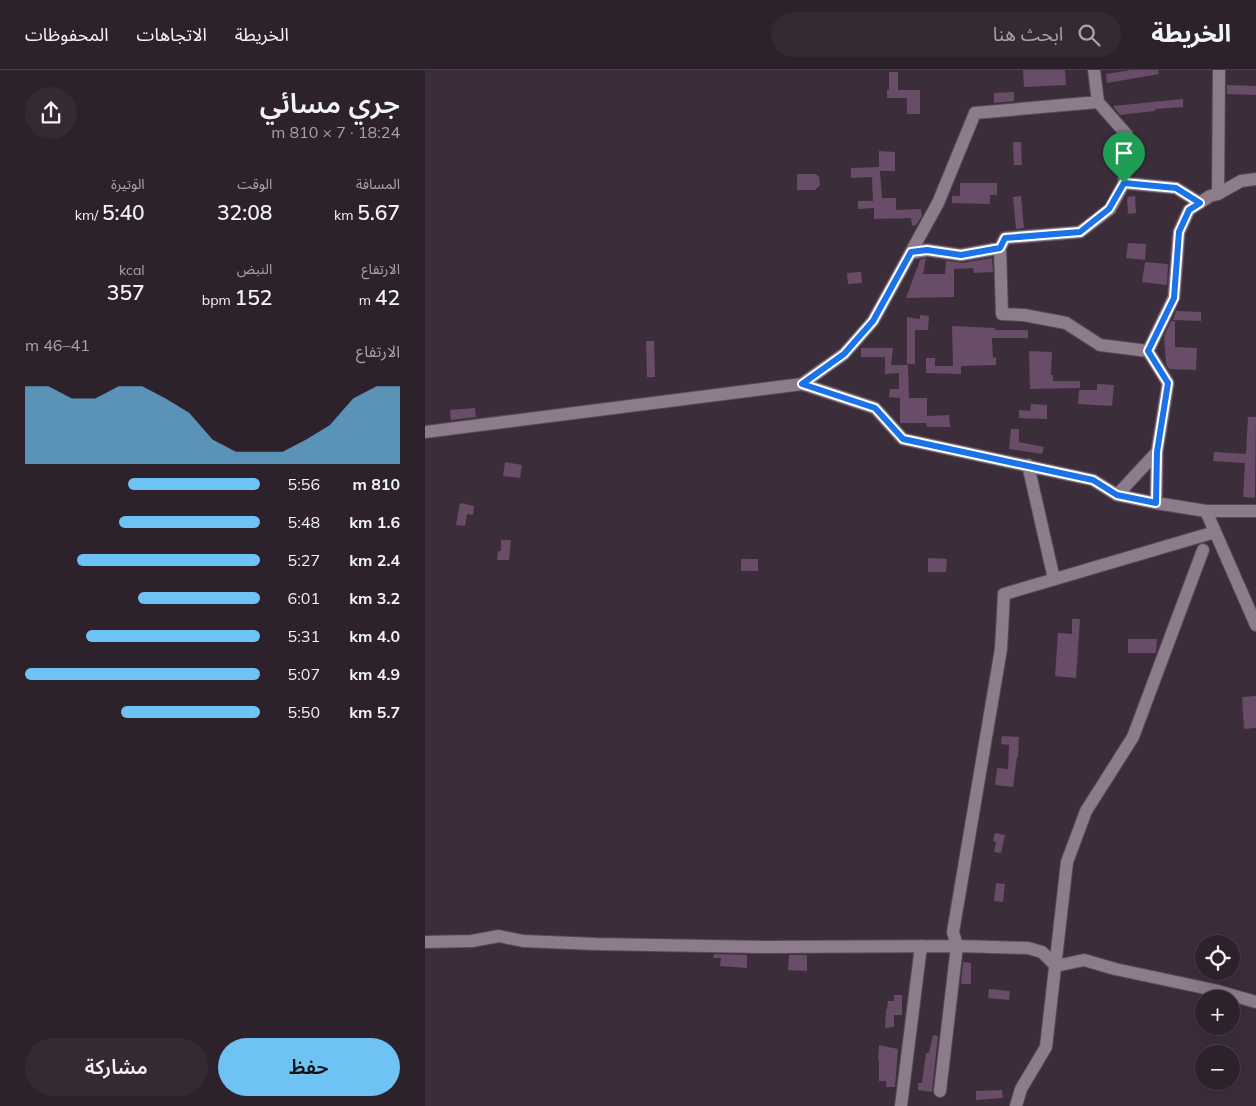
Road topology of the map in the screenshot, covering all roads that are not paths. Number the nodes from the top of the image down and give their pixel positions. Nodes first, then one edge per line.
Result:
1 (1094, 70) edge
2 (1219, 70) edge
3 (1098, 102) junction
4 (1256, 179) edge
5 (1124, 183) junction
6 (1218, 194) junction
7 (1200, 203) junction
8 (1000, 248) junction
9 (911, 252) junction
10 (1148, 351) junction
11 (802, 384) junction
12 (425, 432) edge
13 (1157, 452) junction
14 (1028, 465) junction
15 (1117, 495) junction
16 (1156, 503) junction
17 (1206, 511) junction
18 (1256, 511) edge
19 (1215, 532) junction
20 (1183, 541) junction
21 (1203, 550) junction
22 (1228, 562) junction
23 (1054, 579) junction
24 (1256, 625) edge
25 (425, 942) edge
26 (921, 946) junction
27 (957, 946) junction
28 (1056, 966) junction
29 (1256, 1002) edge
30 (940, 1091) dead end
31 (901, 1106) edge
32 (1016, 1106) edge

1 - 3 street
2 - 6 street
3 - 5 street
3 - 9 street
4 - 6 street
5 - 7 street
5 - 8 street
6 - 7 street
7 - 10 street
8 - 9 street
8 - 10 street
9 - 11 street
10 - 13 street
11 - 12 street
11 - 14 street
13 - 15 street
13 - 16 street
14 - 15 street
14 - 23 street
15 - 16 street
16 - 17 street
17 - 18 street
17 - 19 street
19 - 20 street
19 - 22 street
20 - 21 street
20 - 23 street
21 - 22 street
21 - 28 street
22 - 24 street
23 - 27 street
25 - 26 street
26 - 27 street
26 - 31 street
27 - 28 street
27 - 30 street
28 - 29 street
28 - 32 street

